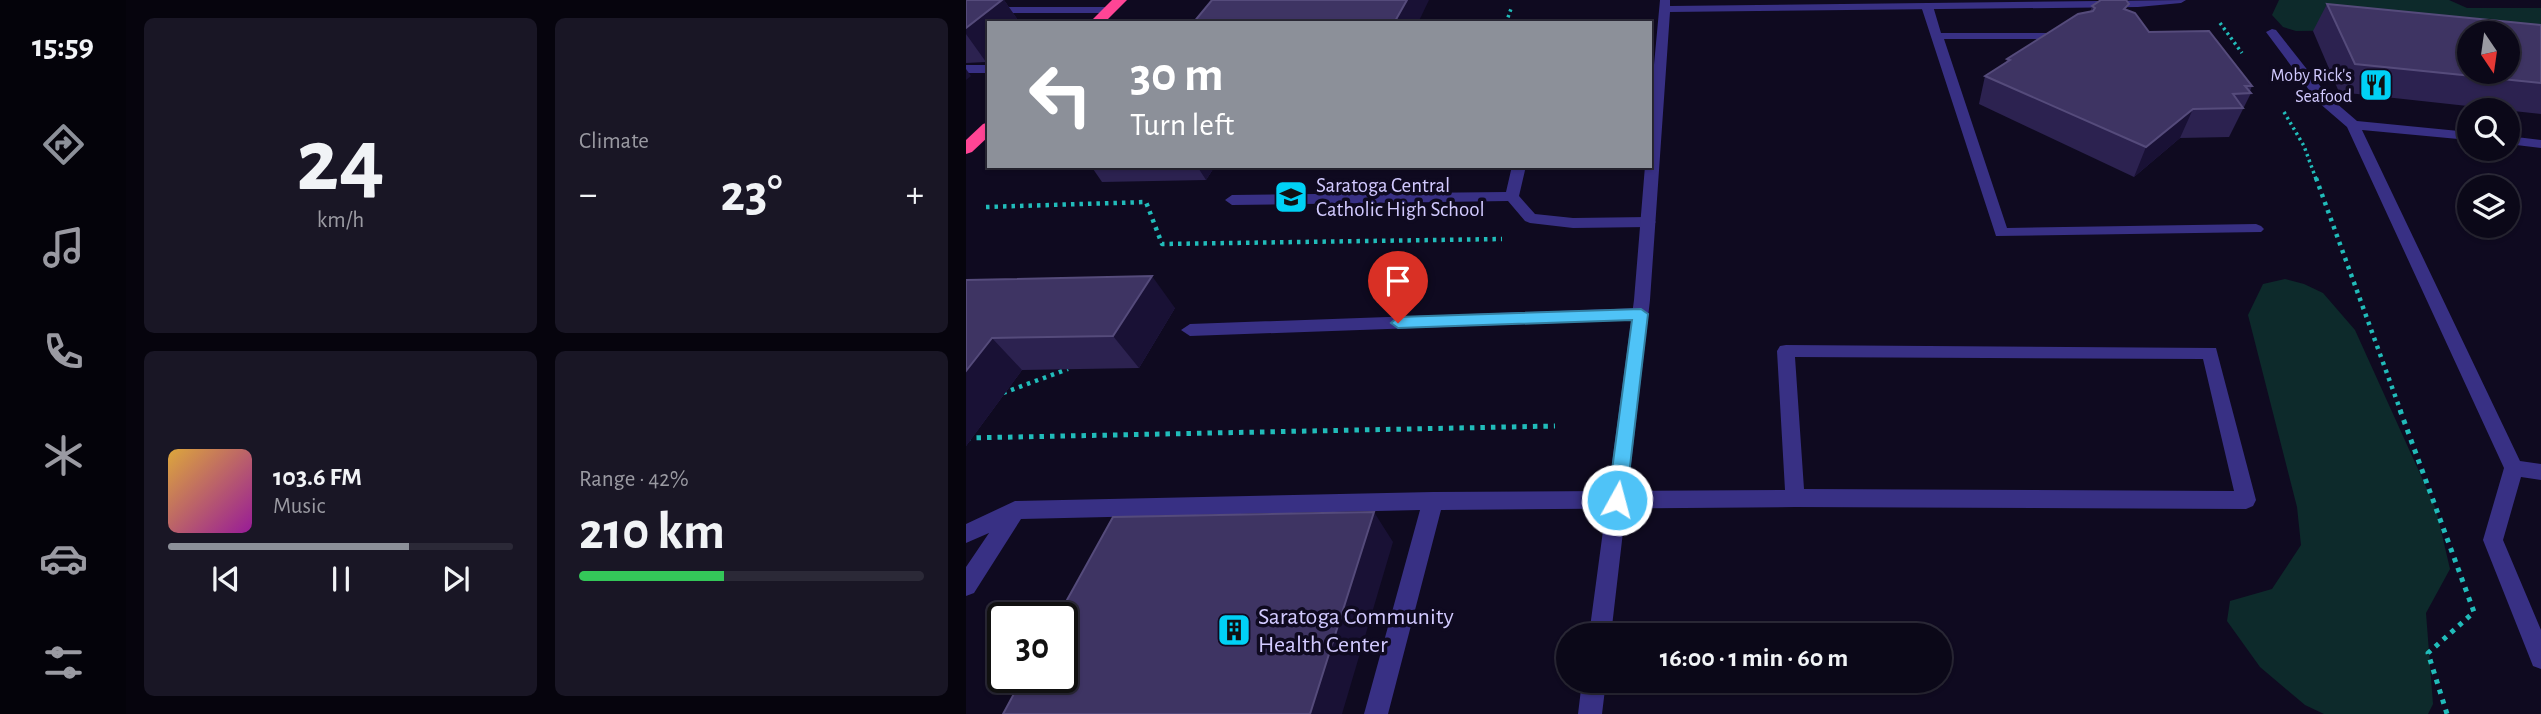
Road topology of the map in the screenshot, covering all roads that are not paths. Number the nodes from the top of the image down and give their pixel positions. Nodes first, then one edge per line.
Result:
1 (2181, 0) edge
2 (2014, 3) edge
3 (1665, 4) edge
4 (1115, 5) edge
5 (1927, 6) junction
6 (966, 10) edge
7 (1098, 21) edge
8 (2272, 32) dead end
9 (1937, 36) junction
10 (2078, 36) edge
11 (966, 69) edge
12 (987, 69) edge
13 (2353, 125) junction
14 (987, 129) edge
15 (2457, 135) edge
16 (2520, 141) edge
17 (2541, 144) edge
18 (966, 149) edge
19 (1519, 168) edge
20 (1512, 196) junction
21 (1232, 200) dead end
22 (1648, 222) junction
23 (2256, 229) dead end
24 (1641, 314) junction
25 (1189, 330) dead end
26 (2514, 468) junction
27 (2541, 472) edge
28 (1795, 498) junction
29 (1617, 500) junction
30 (1433, 501) junction
31 (1015, 510) junction
32 (966, 534) edge
33 (966, 586) edge
34 (1602, 623) edge
35 (2541, 658) edge
36 (1593, 693) edge
37 (1376, 714) edge
38 (1590, 714) edge

1 - 2 street
2 - 5 street
3 - 5 street
3 - 22 street
4 - 6 street
4 - 7 highway
5 - 9 street
8 - 13 street
9 - 10 street
9 - 23 street
11 - 12 street
13 - 15 street
13 - 26 street
14 - 18 highway
16 - 17 street
19 - 20 street
20 - 21 street
20 - 22 street
22 - 24 street
24 - 25 street
24 - 29 street
26 - 27 street
26 - 35 street
28 - 28 street
28 - 29 street
29 - 30 street
29 - 34 street
30 - 31 street
30 - 37 street
31 - 32 street
31 - 33 street
36 - 38 street

